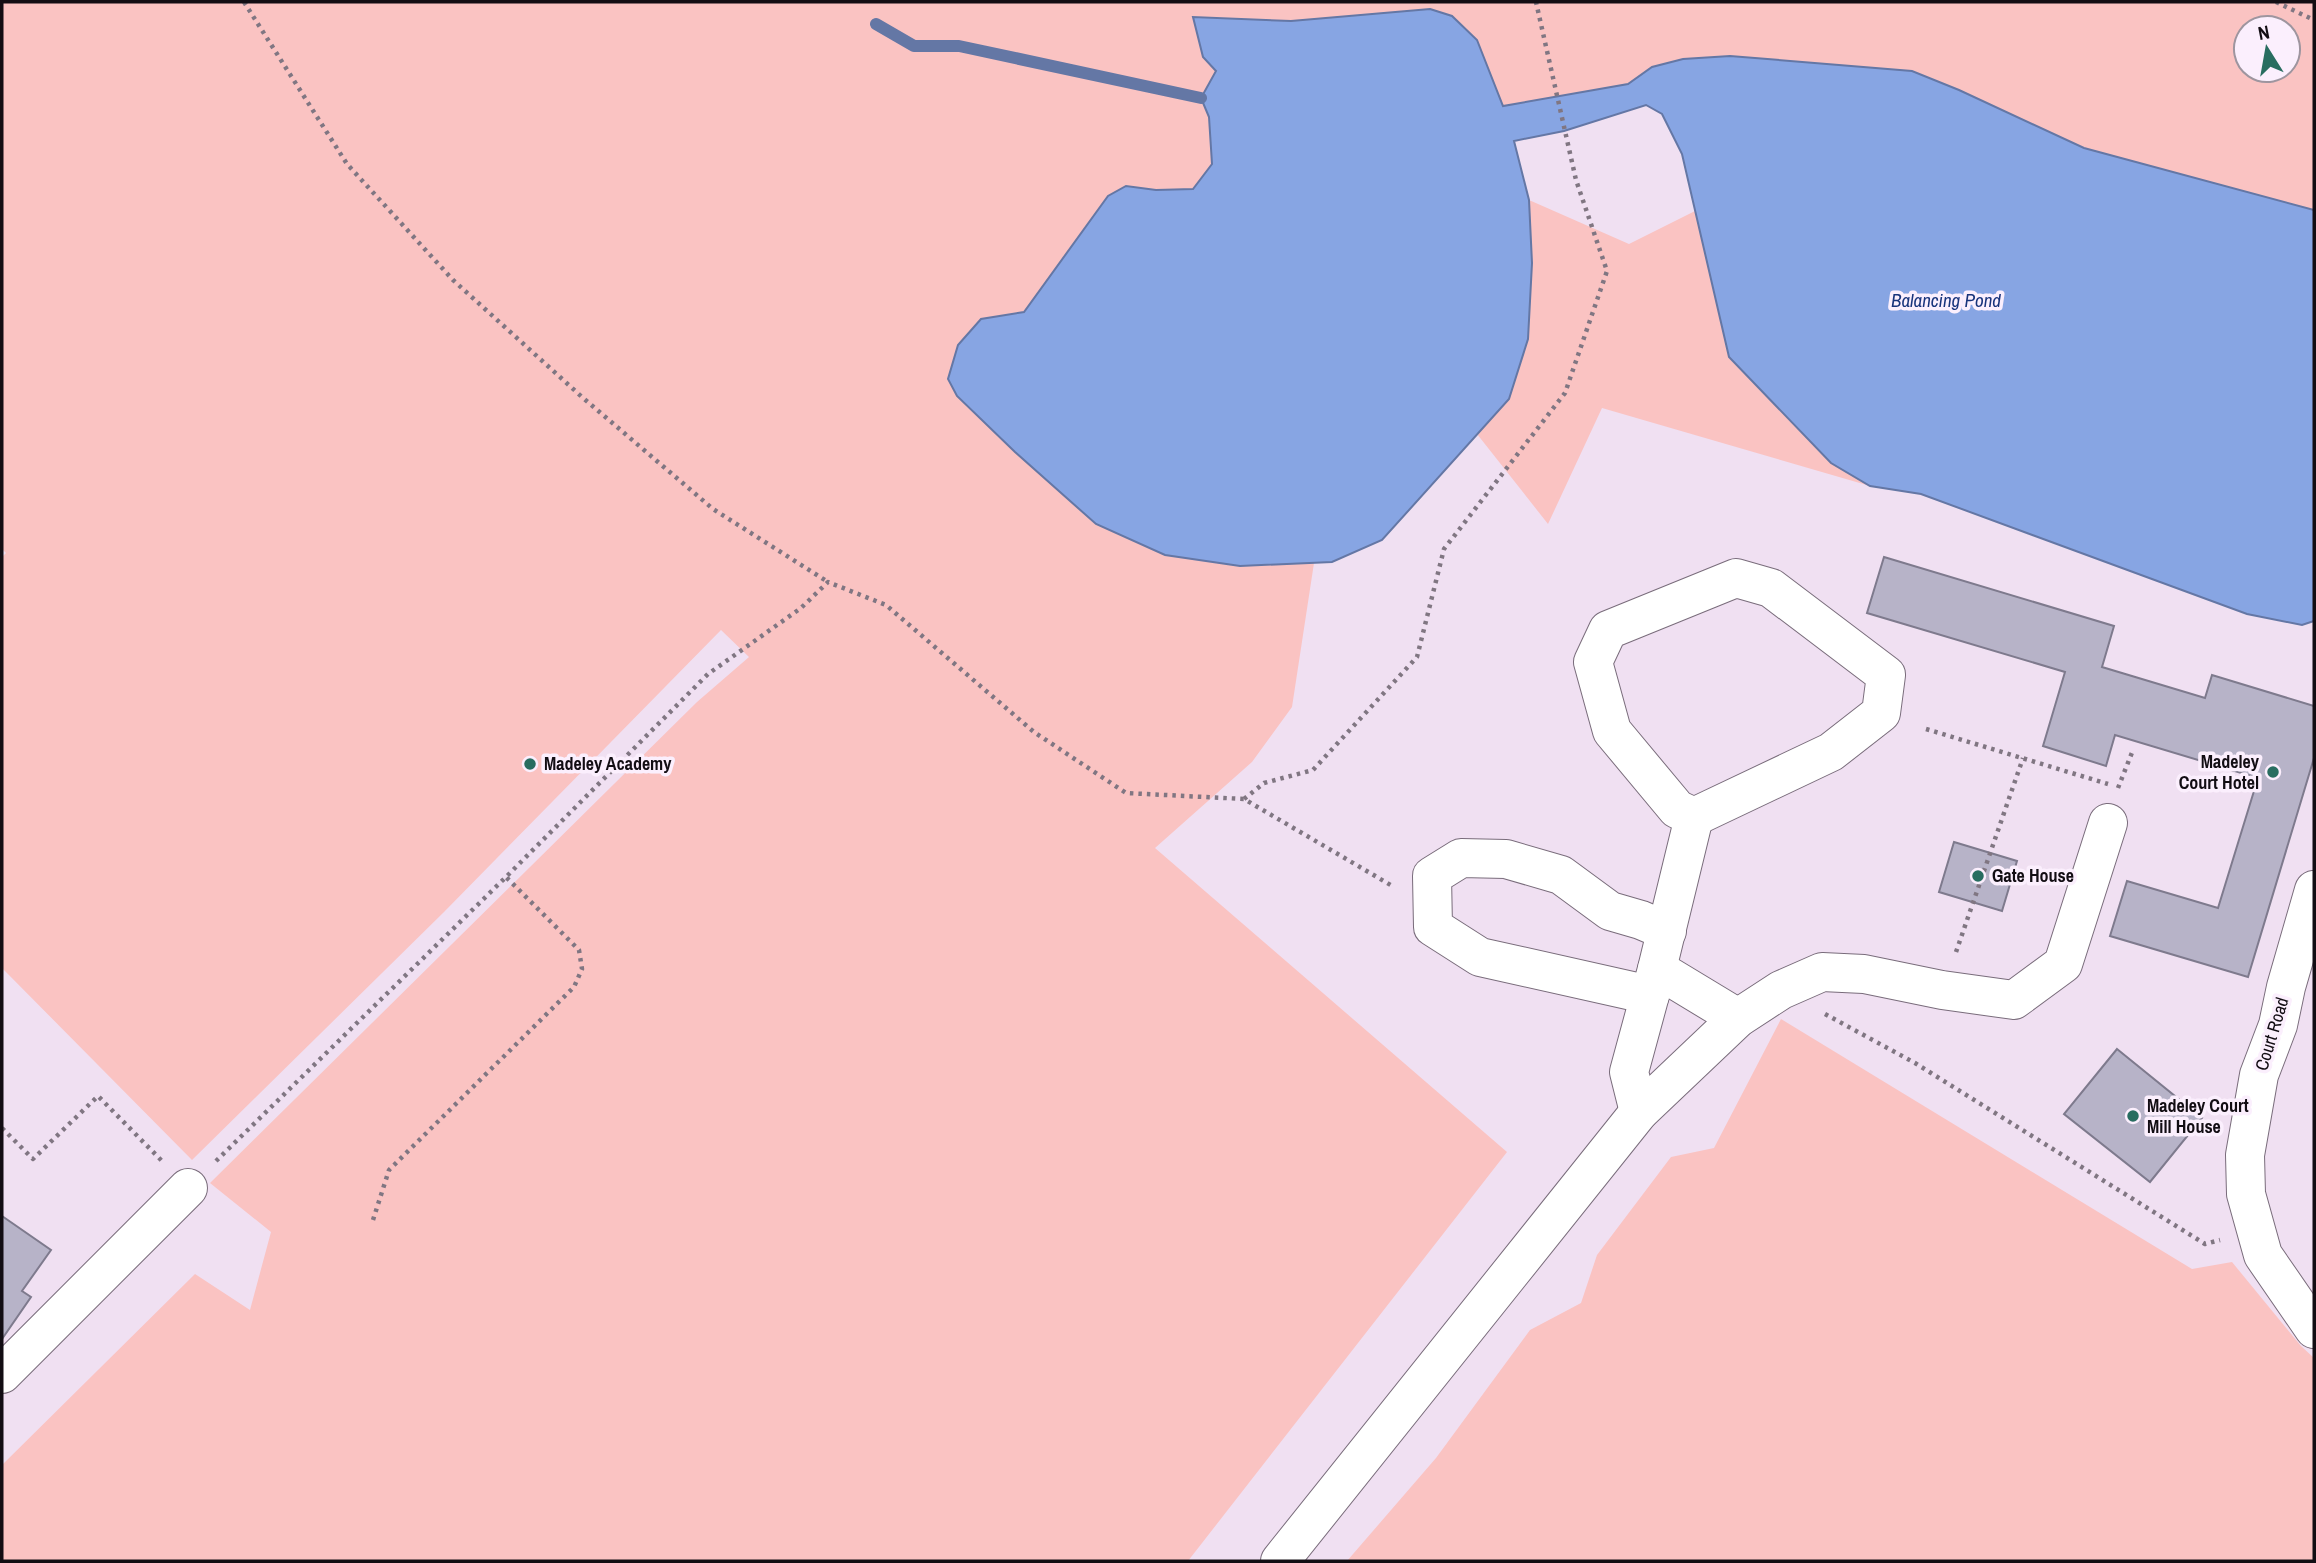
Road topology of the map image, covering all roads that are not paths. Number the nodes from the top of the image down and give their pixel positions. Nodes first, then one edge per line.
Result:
1 (1694, 817) junction
2 (2108, 823) dead end
3 (2314, 890) edge
4 (1667, 931) junction
5 (1654, 982) junction
6 (1738, 1018) junction
7 (1639, 1112) junction
8 (188, 1188) road end
9 (2314, 1329) edge
10 (2, 1374) edge
11 (1280, 1561) edge

1 - 1 street
1 - 4 street
2 - 6 street
3 - 9 street, Court Road
4 - 5 street
4 - 5 street
5 - 6 street
5 - 7 street
6 - 7 street
7 - 11 street
8 - 10 street

